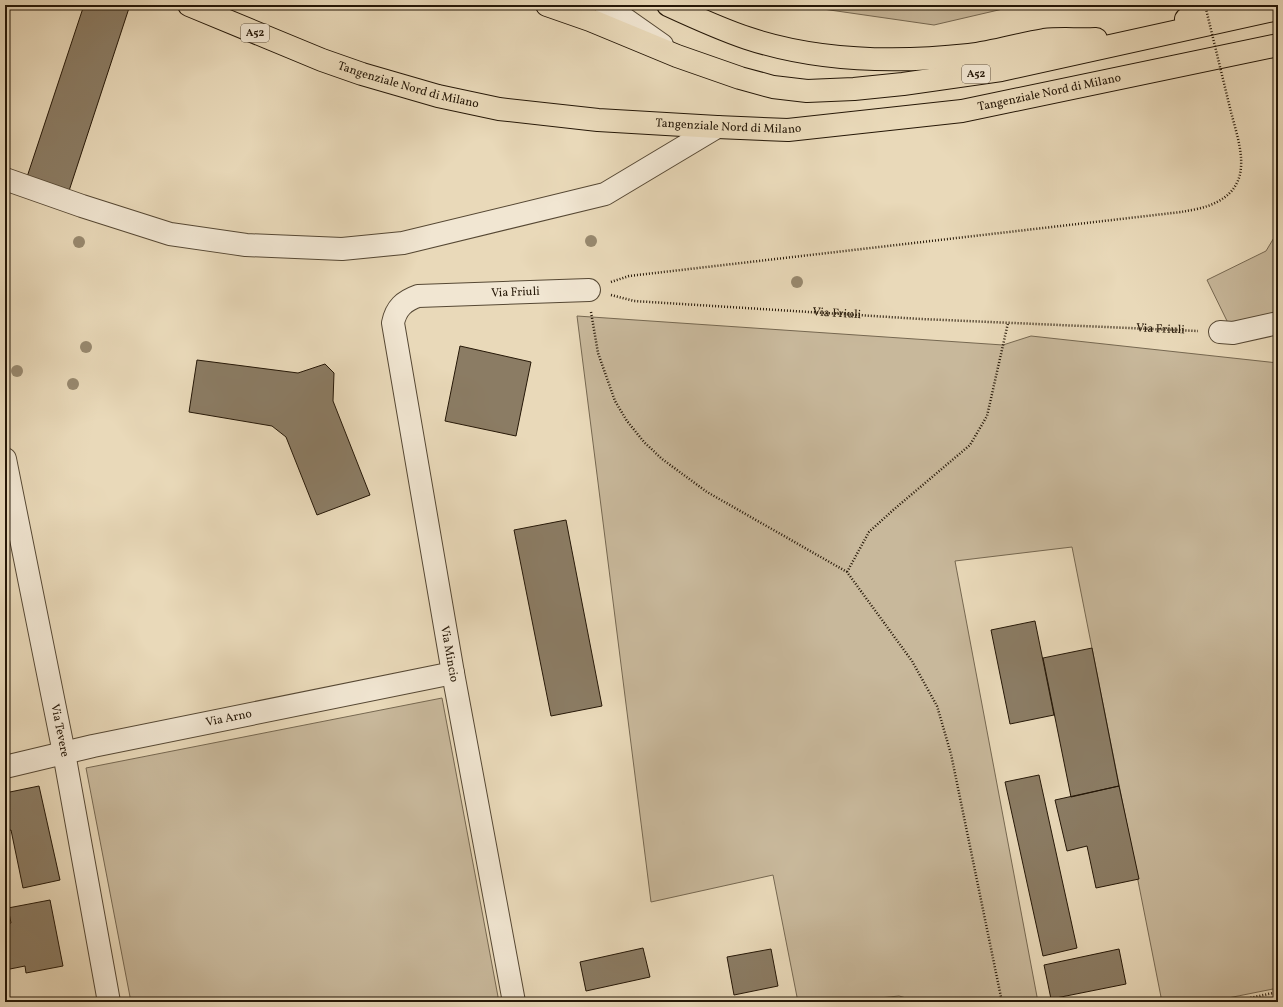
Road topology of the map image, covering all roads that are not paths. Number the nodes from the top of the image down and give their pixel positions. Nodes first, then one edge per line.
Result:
1 (189, 5) edge
2 (547, 5) edge
3 (605, 5) edge
4 (668, 5) edge
5 (1218, 5) edge
6 (1278, 8) edge
7 (1141, 38) junction
8 (1278, 45) edge
9 (678, 56) junction
10 (717, 127) junction
11 (5, 179) edge
12 (589, 290) road end
13 (400, 306) joint
14 (1278, 323) edge
15 (1220, 332) road end
16 (5, 460) edge
17 (453, 673) junction
18 (64, 753) junction
19 (5, 767) edge
20 (109, 1002) edge
21 (514, 1002) edge

1 - 10 highway, Tangenziale Nord di Milano / A52
2 - 9 highway, A52
3 - 9 street
4 - 7 highway
5 - 7 highway
6 - 7 highway, A52
7 - 9 highway, A52
8 - 10 highway, Tangenziale Nord di Milano / A52
10 - 11 street
12 - 13 street, Via Friuli
13 - 17 street, Via Mincio
14 - 15 street
16 - 18 street, Via Tevere
17 - 18 street, Via Arno
17 - 21 street, Via Mincio
18 - 19 street, Via Arno
18 - 20 street, Via Tevere

